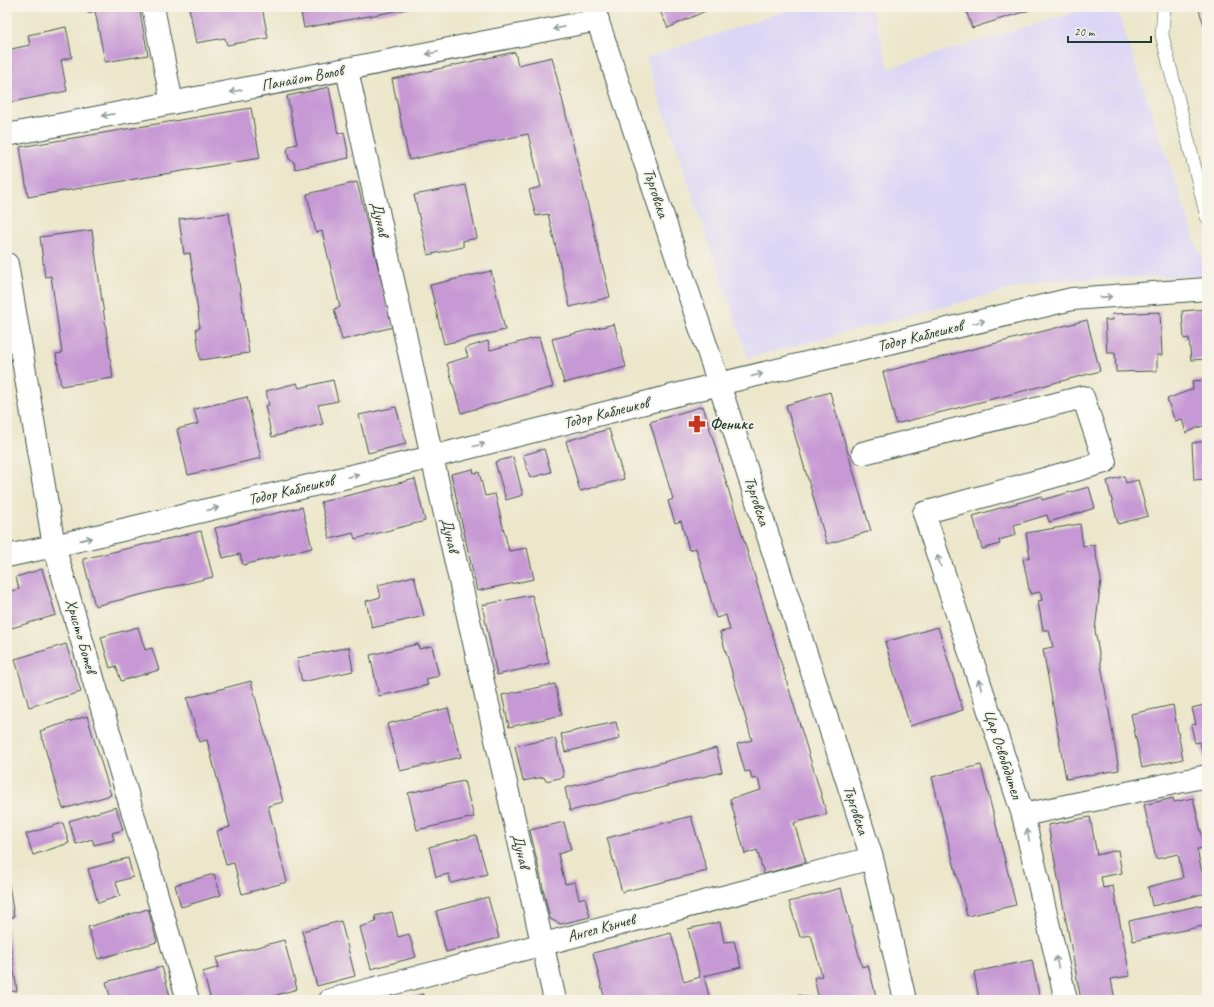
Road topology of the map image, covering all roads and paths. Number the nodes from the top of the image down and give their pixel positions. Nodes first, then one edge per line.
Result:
1 (153, 7) edge
2 (1164, 7) edge
3 (595, 14) edge
4 (347, 70) junction
5 (172, 103) junction
6 (7, 135) edge
7 (1207, 217) edge
8 (7, 264) edge
9 (1207, 289) edge
10 (719, 384) junction
11 (863, 453) dead end
12 (432, 457) junction
13 (54, 546) junction
14 (7, 556) edge
15 (1207, 776) edge
16 (1023, 815) junction
17 (872, 858) junction
18 (542, 944) junction
19 (188, 1000) edge
20 (330, 1000) edge
21 (555, 1000) edge
22 (905, 1000) edge
23 (1066, 1000) edge

1 - 5 street
2 - 7 lane
3 -> 4 street, Панайот Волов
3 - 10 street, Търговска
4 -> 5 street, Панайот Волов
4 - 12 street, Дунав
5 -> 6 street, Панайот Волов
8 - 13 street, Христо Ботев
10 -> 9 street, Тодор Каблешков
12 -> 10 street, Тодор Каблешков
10 - 17 street, Търговска
16 -> 11 street, Цар Освободител
13 -> 12 street, Тодор Каблешков
12 - 18 street, Дунав
13 - 14 street, Тодор Каблешков
13 - 19 street, Христо Ботев
15 - 16 street
23 -> 16 street, Цар Освободител
17 - 18 street, Ангел Кънчев
17 - 22 street, Търговска
18 - 20 street, Ангел Кънчев
18 - 21 street, Дунав

